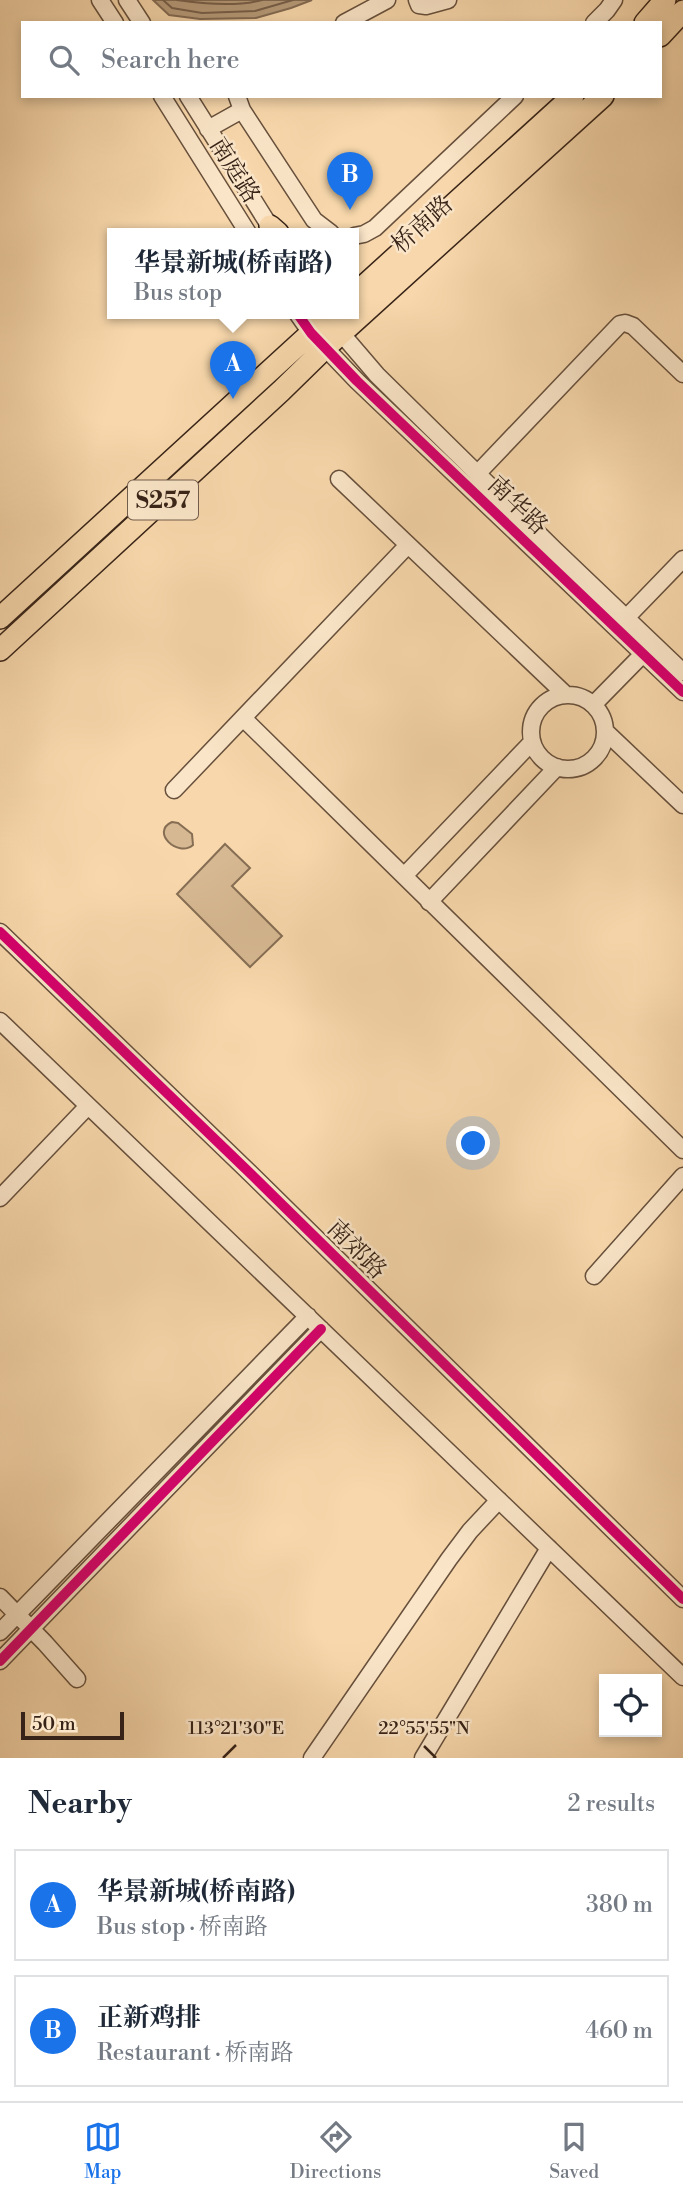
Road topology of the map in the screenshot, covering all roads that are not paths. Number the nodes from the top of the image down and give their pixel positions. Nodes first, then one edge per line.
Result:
1 (127, 0) edge
2 (387, 0) edge
3 (417, 0) edge
4 (448, 0) edge
5 (614, 0) edge
6 (665, 0) edge
7 (683, 10) edge
8 (141, 21) edge
9 (348, 21) edge
10 (596, 21) edge
11 (647, 21) edge
12 (662, 34) edge
13 (163, 98) edge
14 (189, 98) edge
15 (513, 98) edge
16 (571, 98) edge
17 (601, 98) edge
18 (239, 103) edge
19 (208, 129) junction
20 (245, 228) edge
21 (272, 228) edge
22 (324, 228) edge
23 (359, 235) edge
24 (380, 271) junction
25 (359, 276) edge
26 (359, 290) edge
27 (359, 297) edge
28 (302, 319) edge
29 (332, 319) edge
30 (318, 341) junction
31 (683, 374) edge
32 (477, 474) junction
33 (339, 479) dead end
34 (407, 546) junction
35 (683, 559) edge
36 (0, 618) edge
37 (626, 618) junction
38 (0, 650) edge
39 (643, 654) junction
40 (683, 672) edge
41 (683, 692) edge
42 (566, 695) junction
43 (593, 705) junction
44 (243, 718) junction
45 (605, 730) junction
46 (532, 741) junction
47 (557, 767) junction
48 (174, 790) dead end
49 (683, 806) edge
50 (404, 877) junction
51 (429, 902) junction
52 (0, 932) edge
53 (0, 1021) edge
54 (88, 1106) junction
55 (683, 1150) edge
56 (683, 1176) edge
57 (0, 1198) edge
58 (594, 1276) dead end
59 (307, 1316) junction
60 (321, 1329) junction
61 (499, 1500) junction
62 (549, 1548) junction
63 (0, 1597) edge
64 (683, 1599) edge
65 (17, 1615) junction
66 (31, 1629) junction
67 (0, 1632) edge
68 (0, 1661) edge
69 (683, 1676) edge
70 (76, 1679) dead end
71 (312, 1758) edge
72 (422, 1758) edge

1 - 8 street
2 - 9 street
3 - 4 street
5 - 10 street
6 - 11 main road
7 - 12 main road
13 - 20 street, 南庭路
14 - 19 street, 南庭路
15 - 23 street
16 - 24 main road, 桥南路
17 - 27 main road, 桥南路 / S257
18 - 19 street
18 - 22 street
19 - 21 street, 南庭路
24 - 25 main road
24 - 26 main road, 桥南路
28 - 30 street
29 - 30 main road, 桥南路 / S257
29 - 32 street, 南华路
30 - 36 main road, 桥南路 / S257
30 - 38 main road, 桥南路 / S257
30 - 39 street, 南华路
31 - 32 street
32 - 37 street, 南华路
33 - 34 street
34 - 42 street
34 - 44 street
35 - 37 street
37 - 40 street, 南华路
39 - 41 street, 南华路
39 - 43 street
42 - 43 street
42 - 46 street
43 - 45 street
44 - 48 street
44 - 50 street
45 - 47 street
45 - 49 street
46 - 47 street
46 - 50 street
47 - 51 street
50 - 51 street
51 - 55 street
52 - 64 street, 南郊路
53 - 54 street
54 - 57 street
54 - 59 street
56 - 58 street
59 - 60 street
59 - 65 street
60 - 61 street
60 - 66 street
61 - 62 street
61 - 71 street
62 - 69 street
62 - 72 street
63 - 65 street
65 - 66 street
65 - 67 street
66 - 68 street
66 - 70 street

